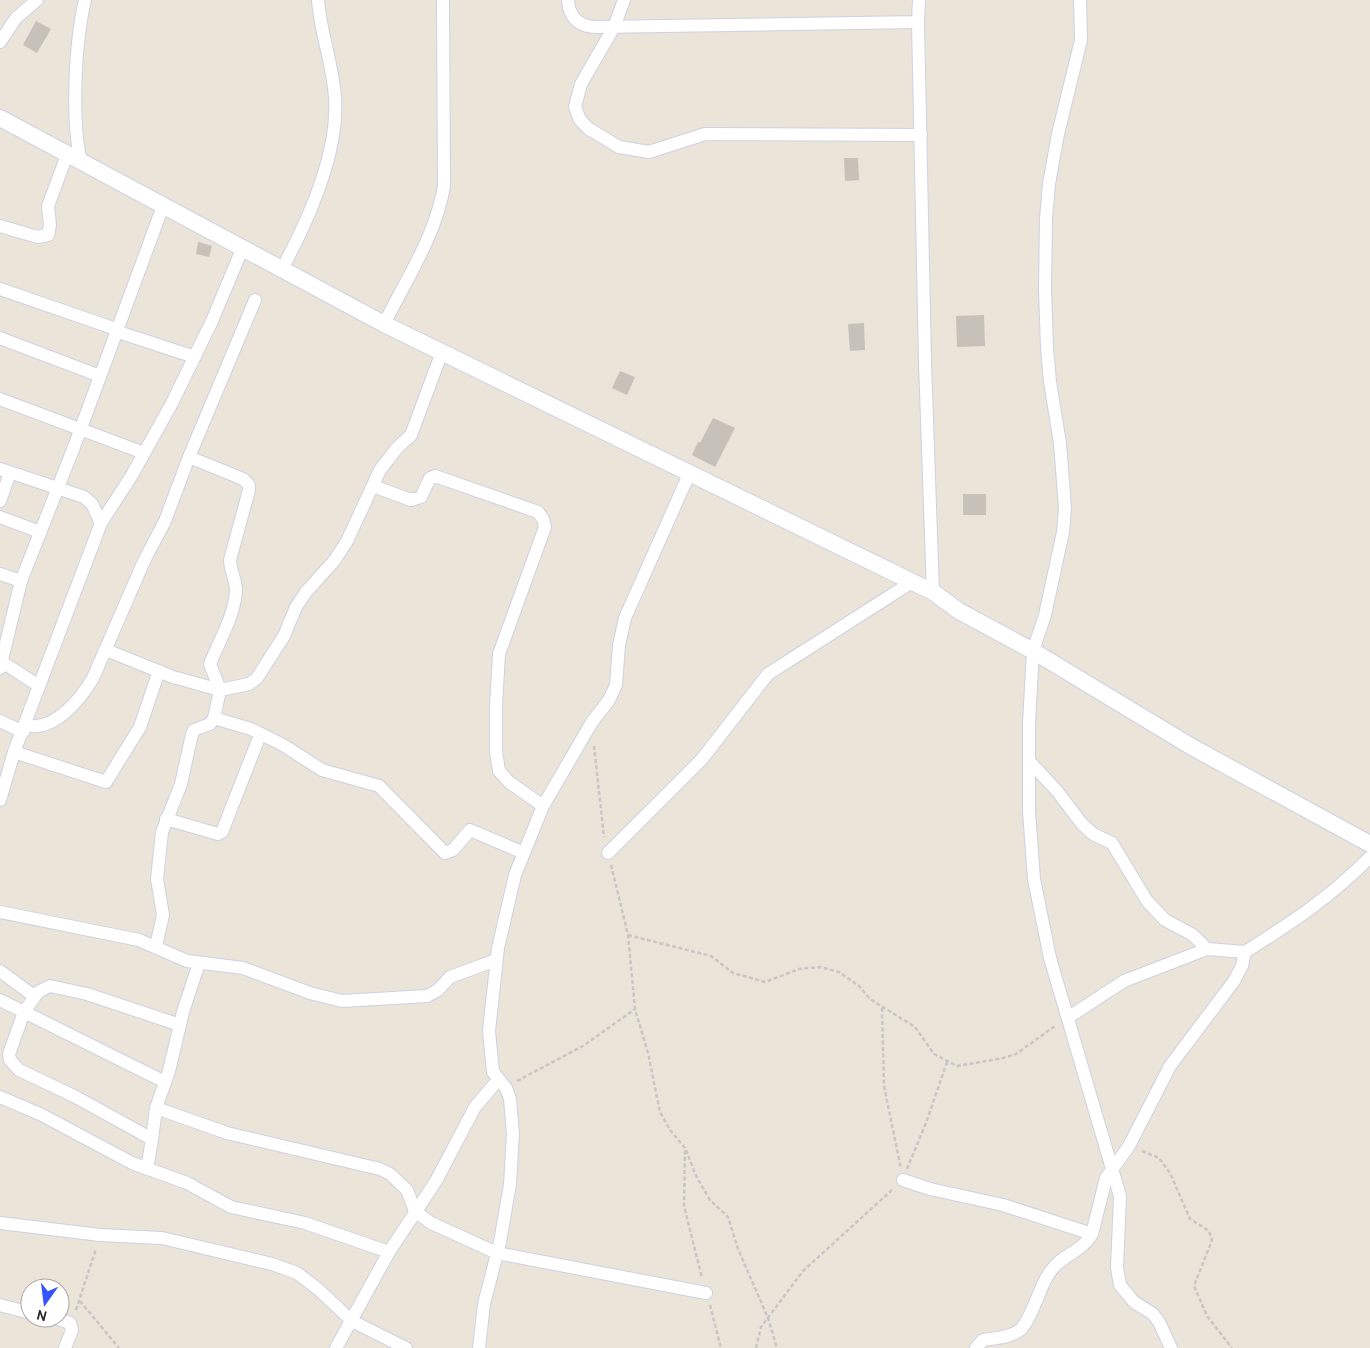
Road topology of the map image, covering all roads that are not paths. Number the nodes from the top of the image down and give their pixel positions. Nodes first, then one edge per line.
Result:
1 (37, 0) edge
2 (85, 0) edge
3 (318, 0) edge
4 (443, 0) edge
5 (568, 0) edge
6 (624, 0) edge
7 (919, 0) edge
8 (1080, 0) edge
9 (918, 22) junction
10 (614, 27) junction
11 (0, 42) edge
12 (0, 118) edge
13 (920, 134) junction
14 (67, 155) junction
15 (82, 162) junction
16 (163, 206) junction
17 (0, 226) edge
18 (244, 247) junction
19 (282, 269) junction
20 (0, 289) edge
21 (255, 300) dead end
22 (384, 324) junction
23 (116, 330) junction
24 (0, 338) edge
25 (442, 352) junction
26 (195, 357) junction
27 (100, 376) junction
28 (0, 400) edge
29 (80, 431) junction
30 (144, 453) junction
31 (189, 457) junction
32 (5, 471) edge
33 (690, 472) junction
34 (372, 486) junction
35 (58, 487) junction
36 (0, 501) edge
37 (0, 517) edge
38 (100, 523) junction
39 (40, 532) junction
40 (0, 574) edge
41 (21, 581) junction
42 (912, 582) junction
43 (933, 592) junction
44 (0, 632) edge
45 (5, 648) junction
46 (106, 650) junction
47 (1033, 651) junction
48 (1, 665) edge
49 (159, 671) junction
50 (39, 686) junction
51 (220, 690) junction
52 (214, 718) junction
53 (0, 721) edge
54 (24, 728) junction
55 (260, 735) junction
56 (14, 752) junction
57 (1030, 762) junction
58 (0, 800) edge
59 (543, 806) junction
60 (166, 819) junction
61 (1370, 844) edge
62 (524, 853) junction
63 (608, 854) road end
64 (1370, 857) edge
65 (0, 912) edge
66 (156, 946) junction
67 (1207, 949) junction
68 (1244, 952) junction
69 (496, 960) junction
70 (200, 963) junction
71 (0, 971) edge
72 (34, 996) junction
73 (0, 1000) edge
74 (24, 1012) junction
75 (1069, 1017) junction
76 (180, 1025) junction
77 (165, 1082) junction
78 (502, 1084) junction
79 (1, 1101) edge
80 (156, 1108) junction
81 (152, 1139) junction
82 (147, 1169) junction
83 (1112, 1172) junction
84 (903, 1180) road end
85 (415, 1211) junction
86 (0, 1223) edge
87 (1092, 1234) junction
88 (388, 1252) junction
89 (497, 1253) junction
90 (706, 1293) road end
91 (0, 1305) edge
92 (20, 1310) edge
93 (352, 1321) junction
94 (70, 1323) edge
95 (65, 1348) edge
96 (336, 1348) edge
97 (406, 1348) edge
98 (479, 1348) edge
99 (976, 1348) edge
100 (1171, 1348) edge

1 - 11 street
2 - 15 street
3 - 19 street
4 - 22 street
5 - 10 street
6 - 10 street
7 - 9 street
8 - 47 street
9 - 10 street
9 - 13 street
10 - 13 street
12 - 14 street
13 - 43 street
14 - 15 street
14 - 17 street
15 - 16 street
16 - 18 street
16 - 23 street
18 - 19 street
18 - 26 street
19 - 22 street
20 - 23 street
21 - 31 street
22 - 25 street
23 - 26 street
23 - 27 street
24 - 27 street
25 - 33 street
25 - 34 street
26 - 30 street
27 - 29 street
28 - 29 street
29 - 30 street
29 - 35 street
30 - 38 street
31 - 46 street
31 - 51 street
32 - 35 street
32 - 36 street
33 - 42 street
33 - 59 street
34 - 51 street
34 - 59 street
35 - 38 street
35 - 39 street
37 - 39 street
38 - 50 street
39 - 41 street
40 - 41 street
41 - 45 street
42 - 43 street
42 - 63 street
43 - 47 street
44 - 45 street
45 - 48 street
46 - 49 street
46 - 54 street
47 - 57 street
47 - 61 street
48 - 50 street
49 - 51 street
49 - 56 street
50 - 54 street
51 - 52 street
52 - 55 street
52 - 60 street
53 - 54 street
54 - 56 street
55 - 60 street
55 - 62 street
56 - 58 street
57 - 67 street
57 - 75 street
59 - 62 street
60 - 66 street
62 - 69 street
64 - 68 street
65 - 66 street
66 - 70 street
67 - 68 street
67 - 75 street
68 - 83 street
69 - 70 street
69 - 78 street
70 - 76 street
71 - 72 street
72 - 74 street
72 - 76 street
73 - 74 street
74 - 77 street
74 - 81 street
75 - 83 street
76 - 77 street
77 - 80 street
78 - 85 street
78 - 89 street
79 - 82 street
80 - 81 street
80 - 85 street
81 - 82 street
82 - 88 street
83 - 87 street
83 - 100 street
84 - 87 street
85 - 88 street
85 - 89 street
86 - 93 street
87 - 99 street
88 - 93 street
89 - 90 street
89 - 98 street
91 - 92 street
93 - 96 street
93 - 97 street
94 - 95 street

